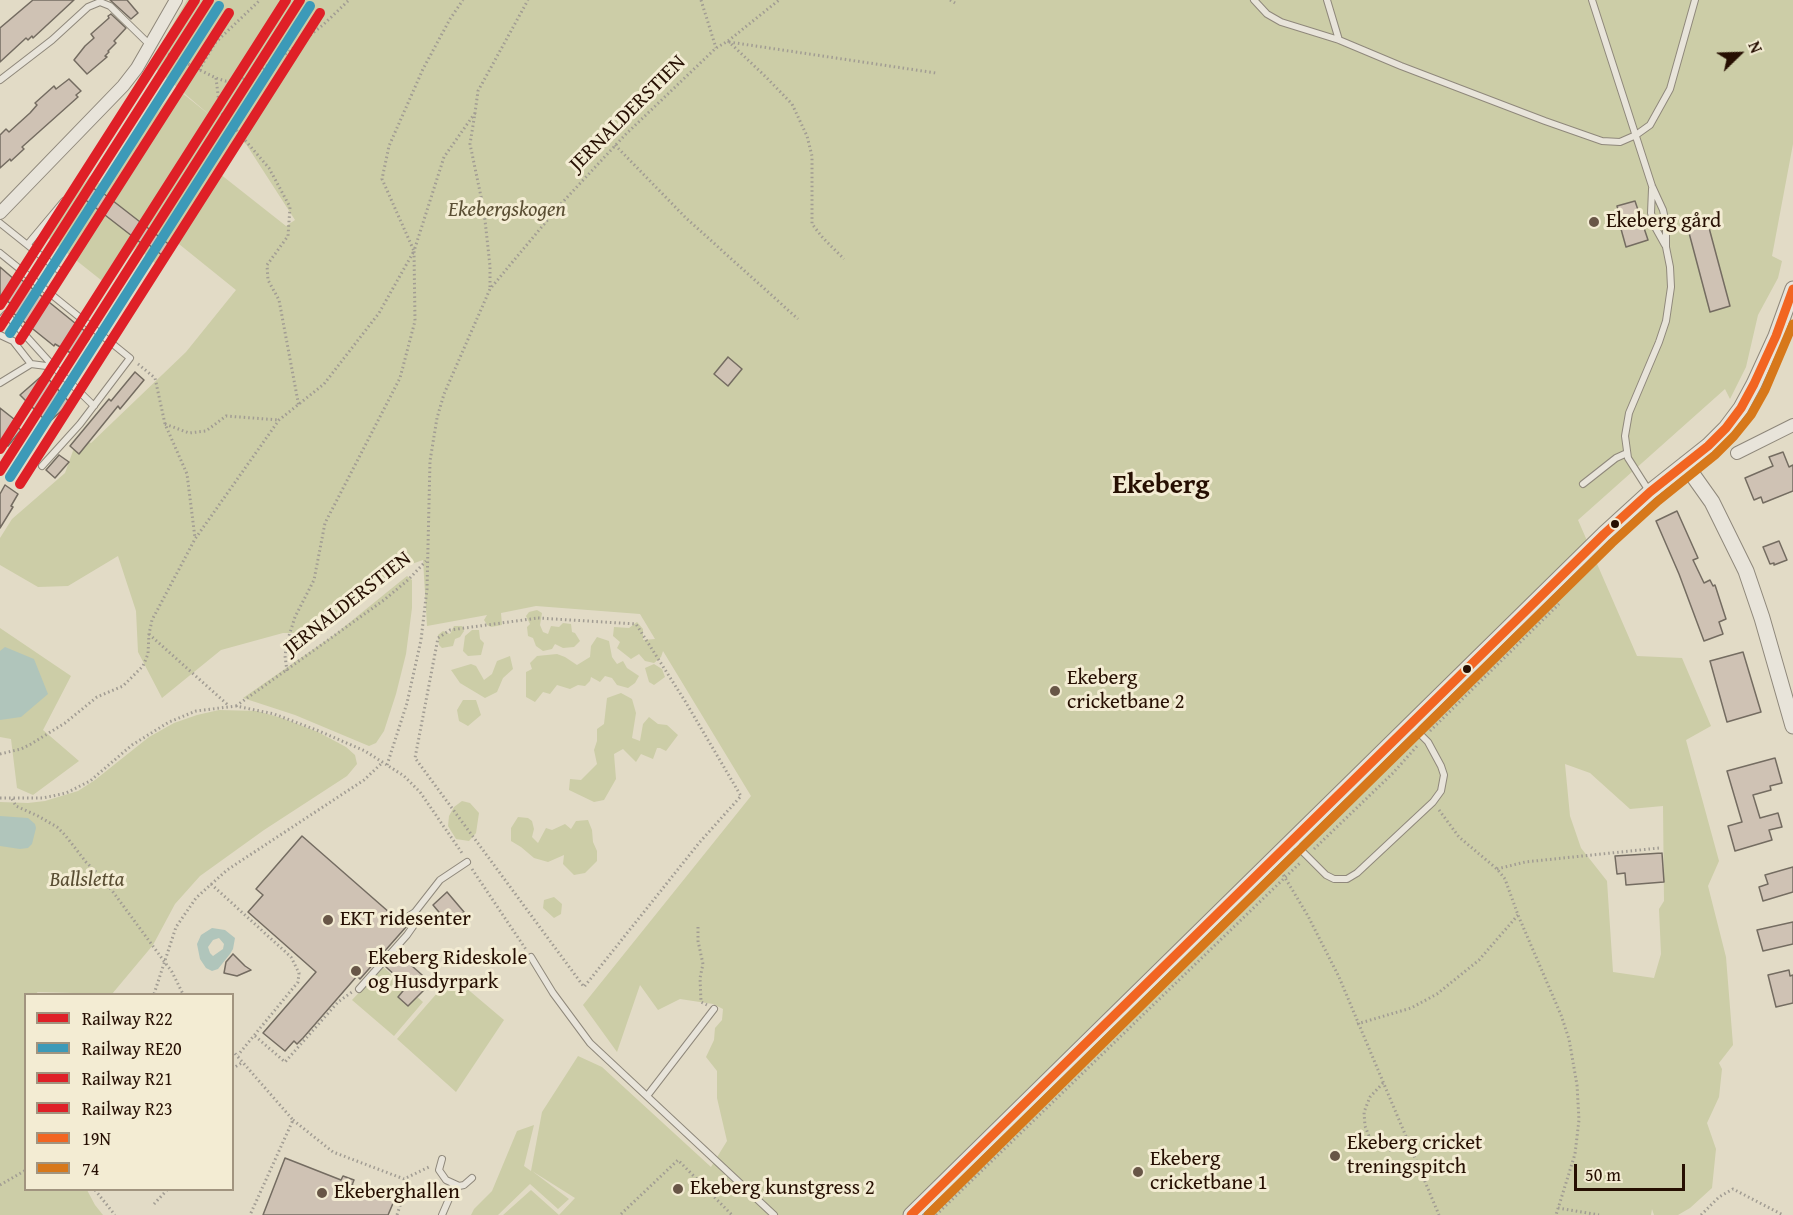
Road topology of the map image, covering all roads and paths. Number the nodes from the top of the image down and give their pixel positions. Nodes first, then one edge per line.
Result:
1 (176, 0) edge
2 (260, 0) edge
3 (349, 0) edge
4 (464, 0) edge
5 (528, 0) edge
6 (701, 0) edge
7 (778, 0) edge
8 (950, 0) edge
9 (1254, 0) edge
10 (1327, 0) edge
11 (1592, 0) edge
12 (1695, 0) edge
13 (955, 3) dead end
14 (1338, 40) junction
15 (728, 41) junction
16 (150, 45) junction
17 (716, 48) junction
18 (199, 70) junction
19 (936, 73) dead end
20 (216, 78) junction
21 (0, 80) edge
22 (474, 113) junction
23 (1636, 135) junction
24 (615, 145) junction
25 (1652, 186) junction
26 (5, 200) edge
27 (64, 201) dead end
28 (0, 213) edge
29 (0, 223) edge
30 (28, 244) junction
31 (1666, 246) junction
32 (414, 251) junction
33 (0, 253) edge
34 (844, 259) dead end
35 (60, 271) dead end
36 (489, 289) junction
37 (1793, 289) edge
38 (798, 319) dead end
39 (0, 321) edge
40 (0, 335) edge
41 (130, 358) junction
42 (31, 364) junction
43 (54, 367) junction
44 (0, 383) edge
45 (94, 406) junction
46 (299, 407) junction
47 (279, 420) junction
48 (165, 424) junction
49 (1793, 425) edge
50 (1627, 453) junction
51 (1737, 453) dead end
52 (1685, 464) junction
53 (42, 466) dead end
54 (1583, 484) dead end
55 (1650, 492) junction
56 (195, 540) junction
57 (427, 560) junction
58 (1559, 604) dead end
59 (149, 634) junction
60 (287, 671) junction
61 (229, 706) junction
62 (236, 706) junction
63 (1410, 724) junction
64 (1793, 726) edge
65 (1424, 739) junction
66 (0, 754) edge
67 (382, 762) junction
68 (0, 798) edge
69 (12, 799) junction
70 (1433, 802) junction
71 (1292, 840) junction
72 (1659, 848) dead end
73 (1307, 856) junction
74 (467, 862) dead end
75 (1497, 869) junction
76 (1285, 877) junction
77 (211, 884) junction
78 (415, 912) junction
79 (1518, 915) junction
80 (404, 919) dead end
81 (698, 927) dead end
82 (531, 957) dead end
83 (165, 963) junction
84 (584, 987) joint
85 (359, 989) joint
86 (154, 993) edge
87 (182, 993) edge
88 (714, 1009) joint
89 (1357, 1024) junction
90 (255, 1036) junction
91 (234, 1052) edge
92 (238, 1055) junction
93 (243, 1062) junction
94 (234, 1068) edge
95 (1383, 1083) junction
96 (647, 1096) junction
97 (293, 1120) junction
98 (1411, 1150) junction
99 (441, 1162) joint
100 (24, 1171) edge
101 (409, 1178) junction
102 (472, 1178) dead end
103 (0, 1185) edge
104 (454, 1185) junction
105 (96, 1191) edge
106 (166, 1191) edge
107 (154, 1204) dead end
108 (1558, 1208) junction
109 (621, 1214) edge
110 (115, 1215) edge
111 (250, 1215) edge
112 (397, 1215) edge
113 (442, 1215) edge
114 (732, 1215) edge
115 (774, 1215) edge
116 (911, 1215) edge
117 (936, 1215) edge
118 (1440, 1215) edge
119 (1556, 1215) edge
120 (1599, 1215) edge
121 (1701, 1215) edge
122 (1783, 1215) edge

1 - 16 street
2 - 18 path
3 - 20 path
4 - 32 path
5 - 22 path
6 - 17 path
7 - 15 path, JERNALDERSTIEN
8 - 13 path
9 - 14 lane
10 - 14 lane
11 - 23 lane
12 - 23 lane
14 - 23 lane
15 - 17 path, JERNALDERSTIEN
15 - 19 path
15 - 34 path
16 - 18 path
16 - 21 lane
16 - 26 street
17 - 24 path, JERNALDERSTIEN
18 - 20 path
20 - 46 path
22 - 32 path
22 - 36 path
23 - 25 lane
24 - 36 path, JERNALDERSTIEN
24 - 38 path
25 - 31 lane
25 - 31 lane
26 - 28 street
27 - 30 lane
29 - 30 lane
30 - 35 lane
31 - 50 lane
32 - 46 path
32 - 60 path
33 - 41 lane
36 - 57 path, JERNALDERSTIEN
37 - 52 street
39 - 43 lane
40 - 42 lane
41 - 45 lane
41 - 48 path
42 - 43 lane
42 - 44 lane
43 - 45 lane
45 - 53 lane
46 - 47 path
47 - 48 path
47 - 56 path
48 - 56 path
49 - 51 street
50 - 54 lane
50 - 55 lane
52 - 55 street
52 - 64 street
55 - 63 street
56 - 59 path
57 - 60 path, JERNALDERSTIEN
57 - 67 path
58 - 65 path
59 - 61 path
59 - 66 path
60 - 62 path, JERNALDERSTIEN
61 - 62 path
61 - 69 path
62 - 67 path
63 - 65 lane
63 - 71 street
65 - 70 lane
65 - 73 path
67 - 77 path
68 - 69 path
69 - 83 path
70 - 73 lane
70 - 75 path
71 - 73 lane
71 - 116 street
72 - 75 path
73 - 76 path
74 - 78 lane
75 - 79 path
76 - 89 path
76 - 117 path
77 - 83 path
77 - 90 path
78 - 80 lane
78 - 85 lane
79 - 89 path
79 - 108 path
81 - 88 path
82 - 96 lane
83 - 86 path
83 - 87 path
84 - 84 path
85 - 90 path
88 - 96 lane
89 - 95 path
90 - 92 path
91 - 92 path
92 - 93 path
93 - 94 path
93 - 97 path
95 - 98 path
95 - 98 path
96 - 115 lane
97 - 101 path
97 - 111 path
98 - 118 path
99 - 101 path
99 - 104 lane
100 - 103 path
101 - 112 path
102 - 104 lane
104 - 113 lane
105 - 110 path
106 - 107 path
108 - 119 path
108 - 120 path
109 - 114 path
121 - 122 path

